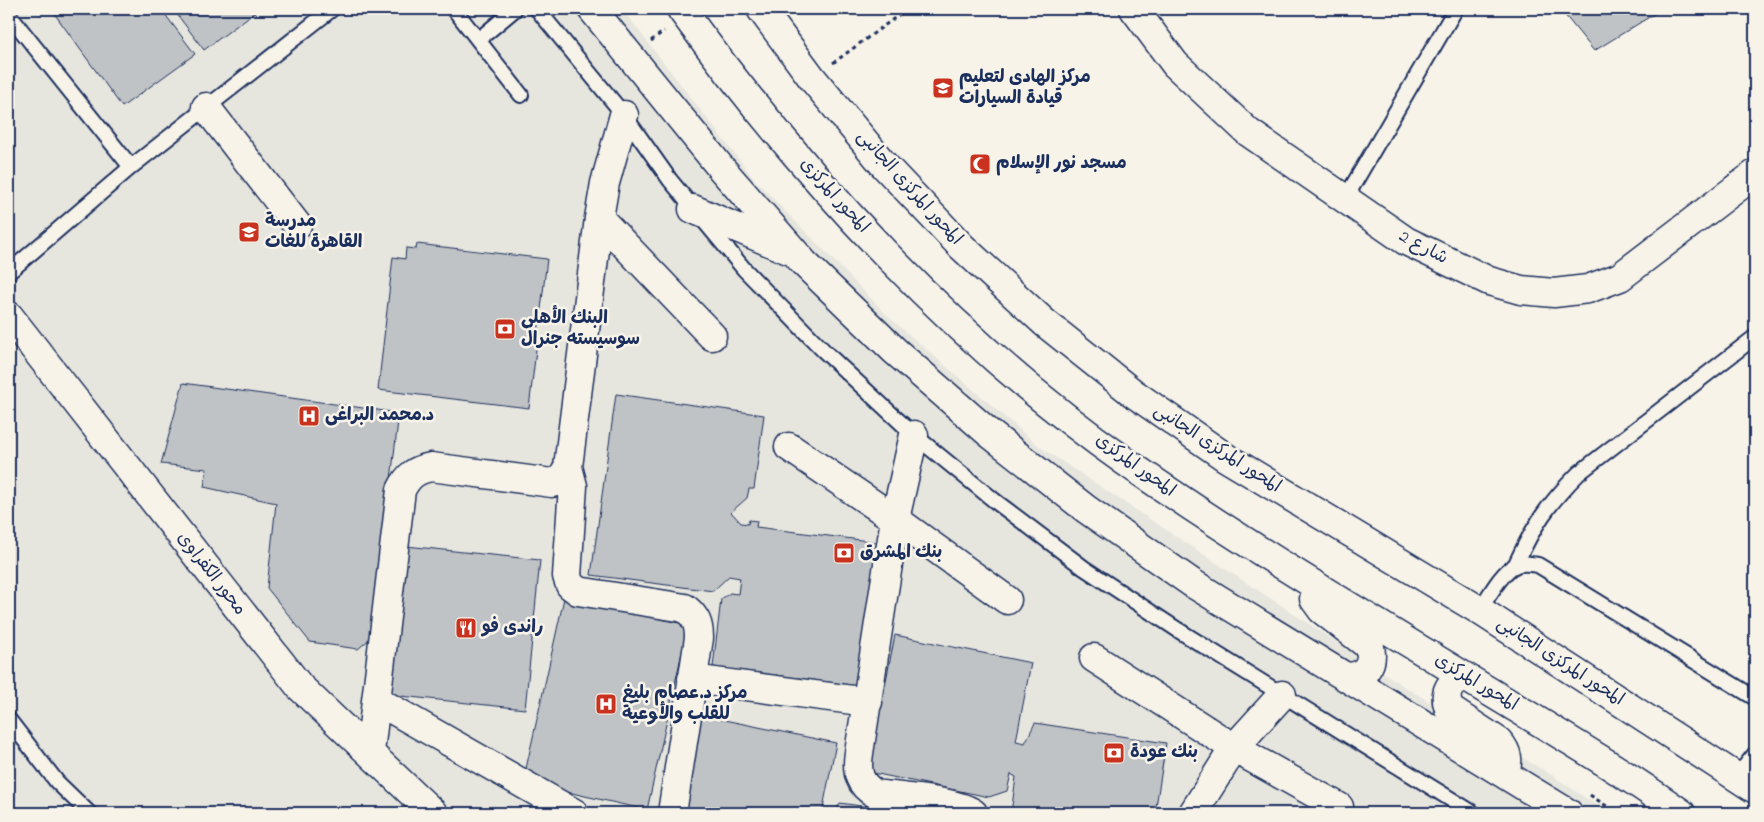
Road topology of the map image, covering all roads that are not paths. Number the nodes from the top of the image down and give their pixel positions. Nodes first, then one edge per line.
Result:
1 (332, 9) edge
2 (454, 9) edge
3 (515, 9) edge
4 (536, 9) edge
5 (592, 9) edge
6 (761, 9) edge
7 (1134, 9) edge
8 (1455, 10) dead end
9 (683, 12) edge
10 (9, 15) edge
11 (478, 40) junction
12 (520, 96) dead end
13 (206, 107) junction
14 (624, 115) junction
15 (130, 167) junction
16 (1755, 174) edge
17 (1345, 199) junction
18 (693, 208) junction
19 (599, 218) junction
20 (296, 226) dead end
21 (796, 253) junction
22 (9, 272) edge
23 (9, 316) edge
24 (712, 336) dead end
25 (1755, 336) edge
26 (914, 436) junction
27 (789, 447) dead end
28 (568, 467) junction
29 (895, 519) junction
30 (1515, 566) junction
31 (1312, 584) junction
32 (1007, 600) dead end
33 (1479, 610) junction
34 (1094, 658) dead end
35 (1346, 676) junction
36 (1467, 678) junction
37 (692, 679) junction
38 (1282, 695) junction
39 (1755, 698) edge
40 (376, 700) junction
41 (868, 702) junction
42 (9, 720) edge
43 (1234, 748) junction
44 (370, 752) junction
45 (1755, 754) edge
46 (1505, 774) junction
47 (1746, 783) edge
48 (1338, 806) dead end
49 (1567, 812) edge
50 (89, 813) edge
51 (434, 813) edge
52 (574, 813) edge
53 (672, 813) edge
54 (973, 813) edge
55 (1193, 813) edge
56 (1473, 813) edge
57 (1681, 813) edge

1 - 13 lane
2 - 11 lane
3 - 11 lane
4 - 14 lane
5 - 21 street
6 - 33 street, المحور المركزى الجانبى
7 - 17 street, شارع 2
8 - 17 lane
9 - 31 street, المحور المركزى
10 - 15 lane
11 - 12 lane
13 - 15 lane
13 - 20 street
14 - 18 lane
14 - 19 street
15 - 22 lane
16 - 17 street, شارع 2
18 - 21 street
18 - 26 lane
19 - 24 street
19 - 28 street
21 - 35 street
23 - 44 street, محور الكفراوى
25 - 30 lane
26 - 29 street
26 - 38 lane
27 - 29 street
28 - 37 street
28 - 40 street
29 - 32 street
29 - 41 street
30 - 33 lane
30 - 39 lane
31 - 35 street
31 - 36 street, المحور المركزى
33 - 47 street, المحور المركزى الجانبى
34 - 43 street
35 - 46 street
36 - 46 street
36 - 57 street, المحور المركزى
37 - 41 street
37 - 53 street
38 - 43 street
38 - 56 lane
40 - 44 street
40 - 52 street
41 - 54 street
42 - 50 lane
43 - 48 street
43 - 55 street
44 - 51 street, محور الكفراوى
45 - 47 lane
46 - 49 street

